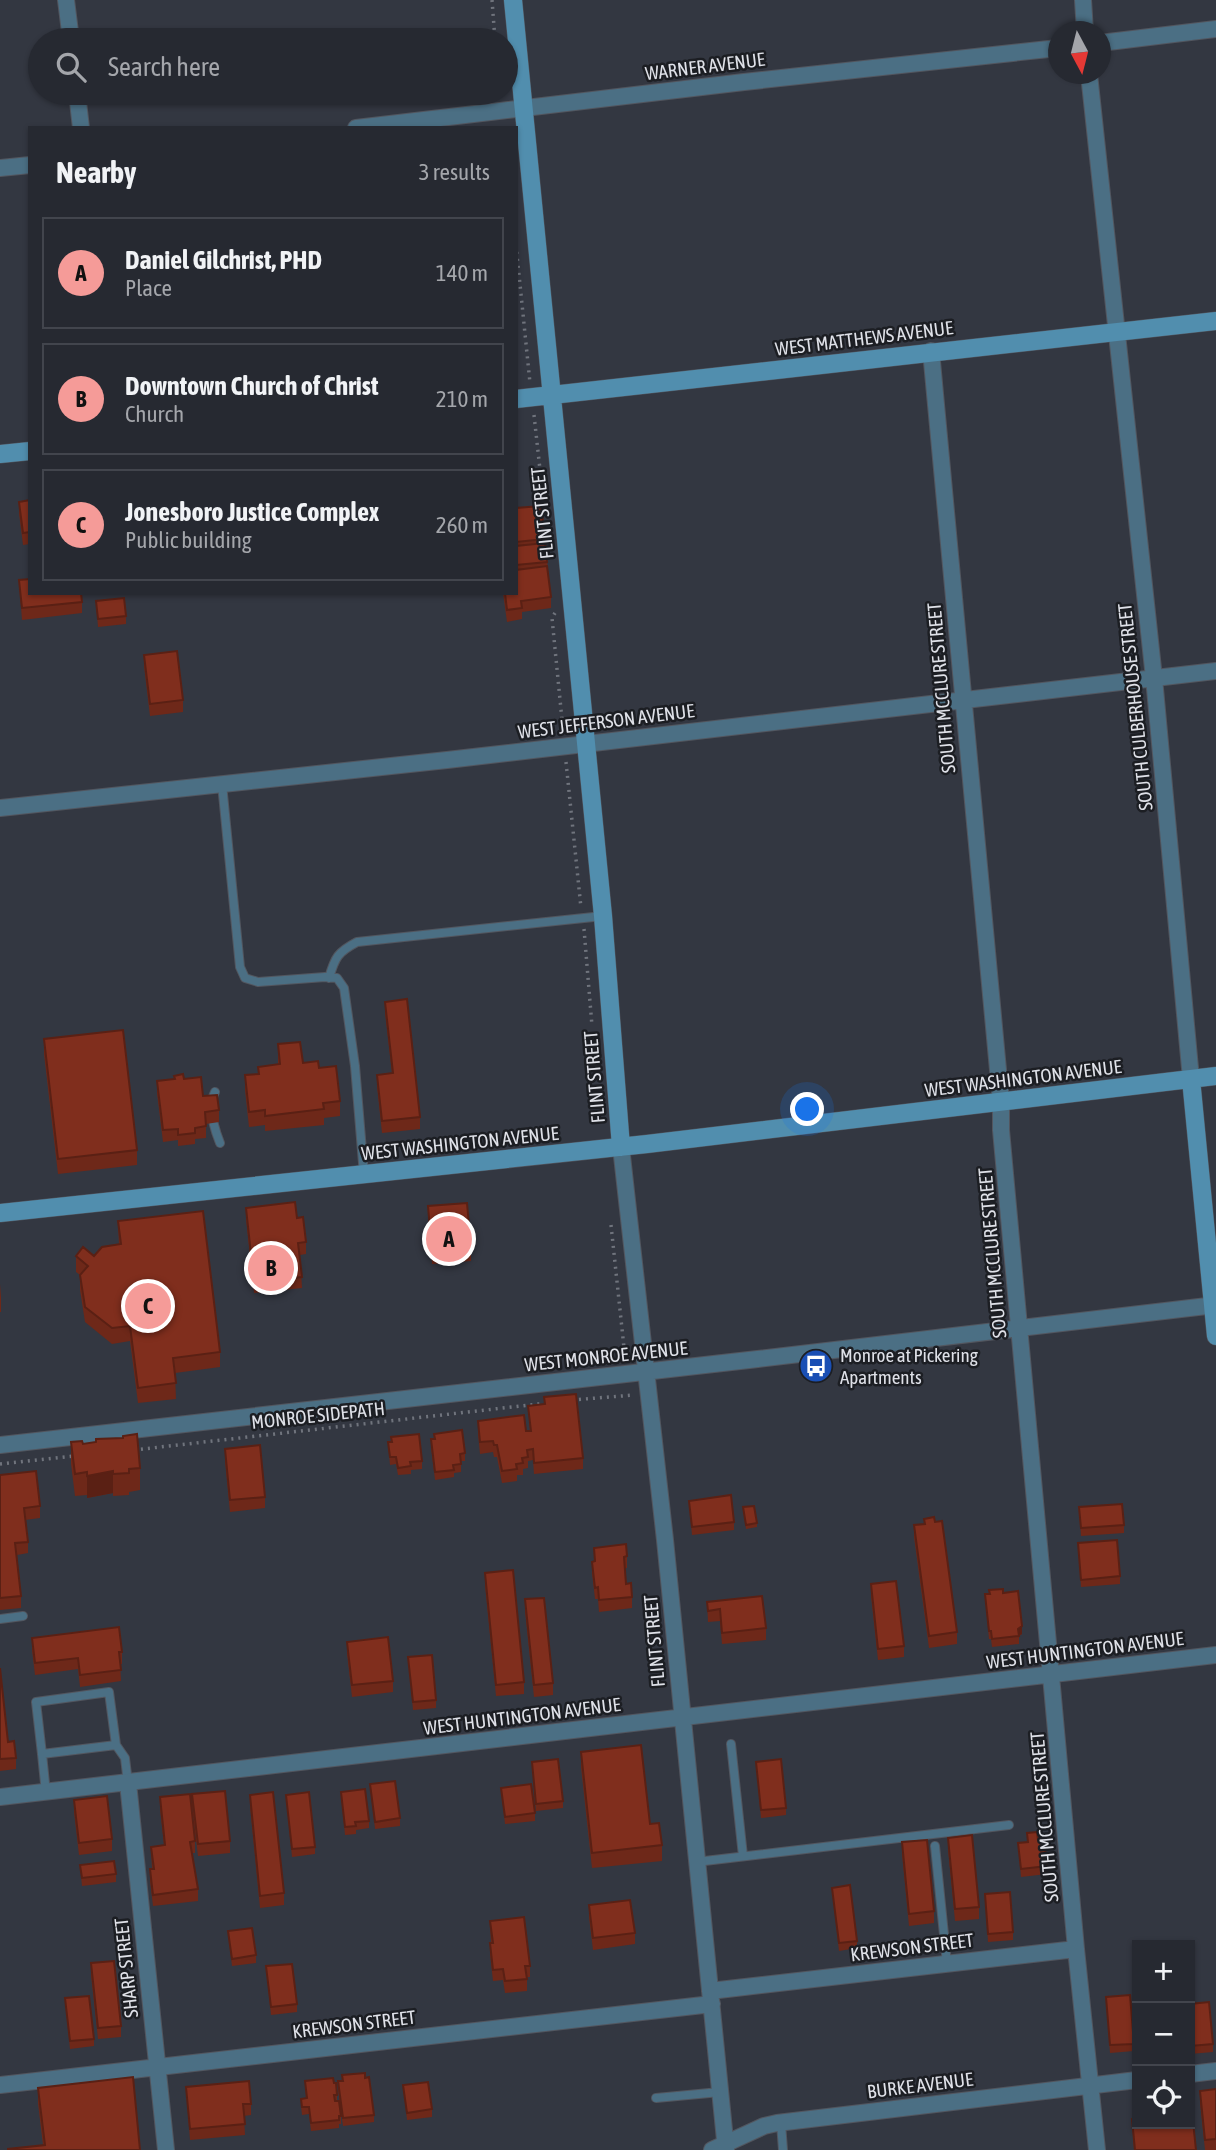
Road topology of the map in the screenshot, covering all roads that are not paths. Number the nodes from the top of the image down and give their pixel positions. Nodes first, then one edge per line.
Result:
1 (66, 0) edge
2 (513, 0) edge
3 (1083, 0) edge
4 (1084, 21) edge
5 (70, 28) edge
6 (516, 28) edge
7 (1216, 29) edge
8 (1111, 42) edge
9 (1048, 49) edge
10 (518, 50) edge
11 (1090, 84) edge
12 (78, 105) edge
13 (524, 109) junction
14 (81, 126) edge
15 (374, 126) edge
16 (28, 165) edge
17 (0, 168) edge
18 (1216, 321) edge
19 (1115, 332) junction
20 (931, 351) junction
21 (551, 396) junction
22 (518, 399) edge
23 (28, 451) edge
24 (0, 454) edge
25 (1216, 671) edge
26 (1154, 678) junction
27 (963, 701) junction
28 (585, 745) junction
29 (222, 784) junction
30 (0, 808) edge
31 (603, 916) junction
32 (330, 978) junction
33 (1216, 1076) edge
34 (1191, 1079) junction
35 (215, 1091) dead end
36 (1001, 1102) junction
37 (220, 1143) dead end
38 (621, 1147) junction
39 (365, 1175) junction
40 (0, 1213) edge
41 (1214, 1305) edge
42 (1020, 1328) junction
43 (1216, 1336) edge
44 (648, 1373) junction
45 (0, 1444) edge
46 (23, 1616) dead end
47 (0, 1619) edge
48 (1216, 1655) edge
49 (1053, 1675) junction
50 (683, 1719) junction
51 (731, 1744) dead end
52 (116, 1745) junction
53 (42, 1754) junction
54 (128, 1783) junction
55 (46, 1793) junction
56 (0, 1797) edge
57 (1009, 1825) dead end
58 (936, 1846) dead end
59 (743, 1856) junction
60 (696, 1862) junction
61 (1076, 1949) junction
62 (947, 1964) junction
63 (711, 1997) junction
64 (158, 2067) junction
65 (1216, 2071) edge
66 (1195, 2073) edge
67 (1132, 2081) edge
68 (0, 2085) edge
69 (1091, 2086) junction
70 (720, 2092) junction
71 (656, 2098) dead end
72 (781, 2123) junction
73 (721, 2148) edge
74 (166, 2150) edge
75 (783, 2150) edge
76 (1097, 2150) edge

1 - 5 street
2 - 6 street, FLINT STREET
3 - 4 street
7 - 8 street
9 - 13 street, WARNER AVENUE
10 - 13 street, FLINT STREET
11 - 19 street, SOUTH CULBERHOUSE STREET
12 - 14 street
13 - 15 street, WARNER AVENUE
13 - 21 street, FLINT STREET
16 - 17 street
18 - 19 street, WEST MATTHEWS AVENUE
19 - 20 street, WEST MATTHEWS AVENUE
19 - 26 street, SOUTH CULBERHOUSE STREET
20 - 21 street, WEST MATTHEWS AVENUE
20 - 27 street, SOUTH MCCLURE STREET
21 - 22 street, WEST MATTHEWS AVENUE
21 - 28 street, FLINT STREET
23 - 24 street
25 - 26 street, WEST JEFFERSON AVENUE
26 - 27 street, WEST JEFFERSON AVENUE
26 - 34 street, SOUTH CULBERHOUSE STREET
27 - 28 street, WEST JEFFERSON AVENUE
27 - 36 street, SOUTH MCCLURE STREET
28 - 29 street, WEST JEFFERSON AVENUE
28 - 31 street, FLINT STREET
29 - 30 street, WEST JEFFERSON AVENUE
29 - 32 lane
31 - 32 lane
31 - 38 street, FLINT STREET
32 - 39 lane
33 - 34 street, WEST WASHINGTON AVENUE
34 - 36 street, WEST WASHINGTON AVENUE
34 - 41 street, SOUTH CULBERHOUSE STREET
35 - 37 lane
36 - 38 street, WEST WASHINGTON AVENUE
36 - 42 street, SOUTH MCCLURE STREET
38 - 39 street, WEST WASHINGTON AVENUE
38 - 44 street, FLINT STREET
39 - 40 street, WEST WASHINGTON AVENUE
41 - 42 street, WEST MONROE AVENUE
41 - 43 street, SOUTH CULBERHOUSE STREET
42 - 44 street, WEST MONROE AVENUE
42 - 49 street, SOUTH MCCLURE STREET
44 - 45 street, WEST MONROE AVENUE
44 - 50 street, FLINT STREET
46 - 47 lane
48 - 49 street, WEST HUNTINGTON AVENUE
49 - 50 street, WEST HUNTINGTON AVENUE
49 - 61 street, SOUTH MCCLURE STREET
50 - 54 street, WEST HUNTINGTON AVENUE
50 - 60 street, FLINT STREET
51 - 59 lane
52 - 53 lane
52 - 53 lane
52 - 54 lane
53 - 55 lane
54 - 55 street, WEST HUNTINGTON AVENUE
54 - 64 street, SHARP STREET
55 - 56 street, WEST HUNTINGTON AVENUE
57 - 59 lane
58 - 62 lane
59 - 60 lane
60 - 63 street, FLINT STREET
61 - 62 street, KREWSON STREET
61 - 69 street, SOUTH MCCLURE STREET
62 - 63 street, KREWSON STREET
63 - 64 street, KREWSON STREET
63 - 70 street, FLINT STREET
64 - 68 street, KREWSON STREET
64 - 74 street, SHARP STREET
65 - 66 street
67 - 69 street, BURKE AVENUE
69 - 72 street, BURKE AVENUE
69 - 76 street, SOUTH MCCLURE STREET
70 - 71 lane
70 - 73 street, FLINT STREET
72 - 73 street, BURKE AVENUE
72 - 75 lane

